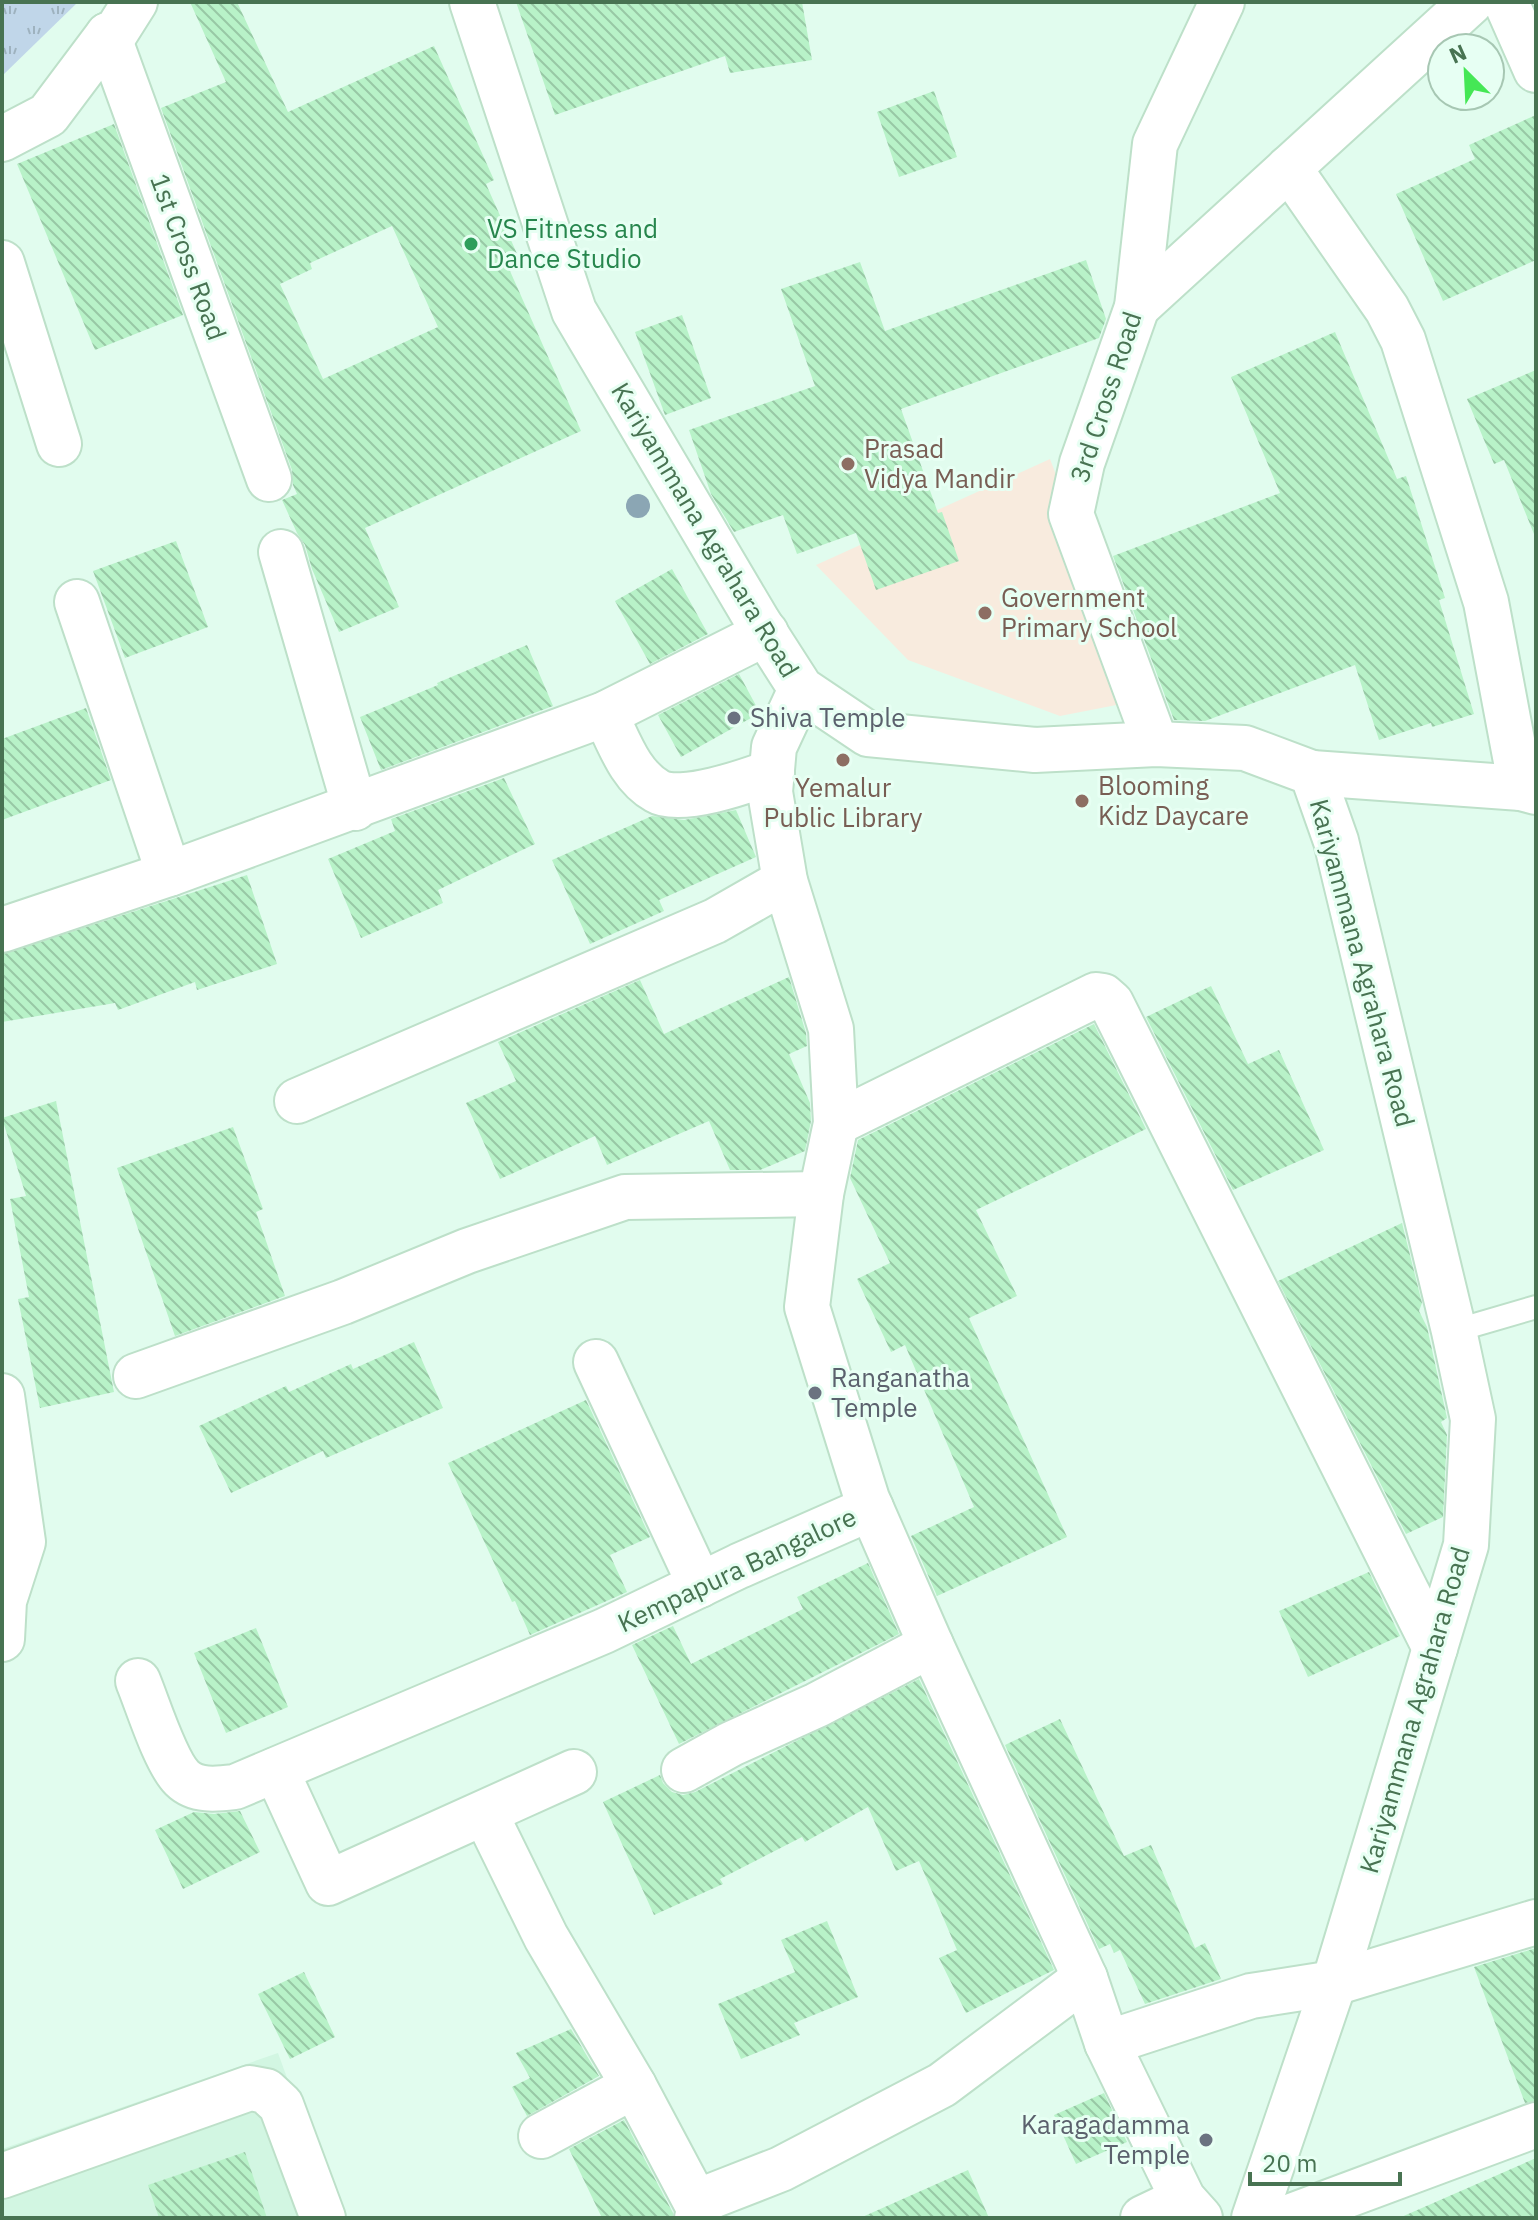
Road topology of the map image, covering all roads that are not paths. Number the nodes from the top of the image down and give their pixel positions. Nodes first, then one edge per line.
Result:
1 (472, 2) edge
2 (1222, 2) edge
3 (1471, 2) edge
4 (1506, 2) edge
5 (121, 18) edge
6 (1536, 70) edge
7 (2, 139) edge
8 (1289, 168) junction
9 (2, 263) edge
10 (1137, 307) junction
11 (59, 444) dead end
12 (269, 479) dead end
13 (281, 552) dead end
14 (77, 602) dead end
15 (766, 633) junction
16 (801, 689) junction
17 (605, 714) junction
18 (1156, 744) junction
19 (772, 772) junction
20 (1312, 773) junction
21 (1529, 790) edge
22 (355, 808) junction
23 (169, 874) junction
24 (785, 881) junction
25 (2, 930) edge
26 (297, 1101) dead end
27 (836, 1123) junction
28 (821, 1194) junction
29 (1536, 1307) edge
30 (1454, 1331) junction
31 (596, 1362) dead end
32 (136, 1376) dead end
33 (2, 1396) edge
34 (871, 1508) junction
35 (700, 1585) junction
36 (2, 1639) edge
37 (931, 1645) junction
38 (1435, 1648) junction
39 (138, 1681) dead end
40 (276, 1770) junction
41 (684, 1770) dead end
42 (574, 1772) dead end
43 (485, 1813) junction
44 (1536, 1922) edge
45 (1085, 1978) junction
46 (1334, 1983) junction
47 (1107, 2043) junction
48 (634, 2086) junction
49 (1536, 2125) edge
50 (541, 2136) dead end
51 (2, 2176) edge
52 (1191, 2209) edge
53 (699, 2214) edge
54 (323, 2218) edge
55 (1143, 2218) edge
56 (1254, 2218) edge
57 (1286, 2218) edge

1 - 15 street, Kariyammana Agrahara Road
2 - 10 street, 3rd Cross Road
3 - 8 street
4 - 6 street
5 - 7 street
5 - 12 street, 1st Cross Road
8 - 10 street
8 - 21 street
9 - 11 street
10 - 18 street, 3rd Cross Road
13 - 22 street
14 - 23 street
15 - 16 street, Kariyammana Agrahara Road
15 - 17 street
16 - 18 street, Kariyammana Agrahara Road
16 - 19 street
17 - 19 street
17 - 22 street
18 - 20 street, Kariyammana Agrahara Road
19 - 24 street
20 - 21 street
20 - 30 street, Kariyammana Agrahara Road
22 - 23 street
23 - 25 street
24 - 26 street
24 - 27 street
27 - 28 street
27 - 38 street
28 - 32 street
28 - 34 street
29 - 30 lane
30 - 38 street, Kariyammana Agrahara Road
31 - 35 street
33 - 36 street
34 - 35 street, Kempapura Bangalore
34 - 37 street
35 - 40 street, Kempapura Bangalore
37 - 41 street
37 - 45 street
38 - 46 street, Kariyammana Agrahara Road
39 - 40 street, Kempapura Bangalore
40 - 43 street
42 - 43 street
43 - 48 street
44 - 46 street
45 - 47 street
45 - 53 street
46 - 47 street
46 - 56 street, Kariyammana Agrahara Road
47 - 52 street
48 - 50 street
48 - 53 street
49 - 57 street
51 - 54 street
52 - 55 street

